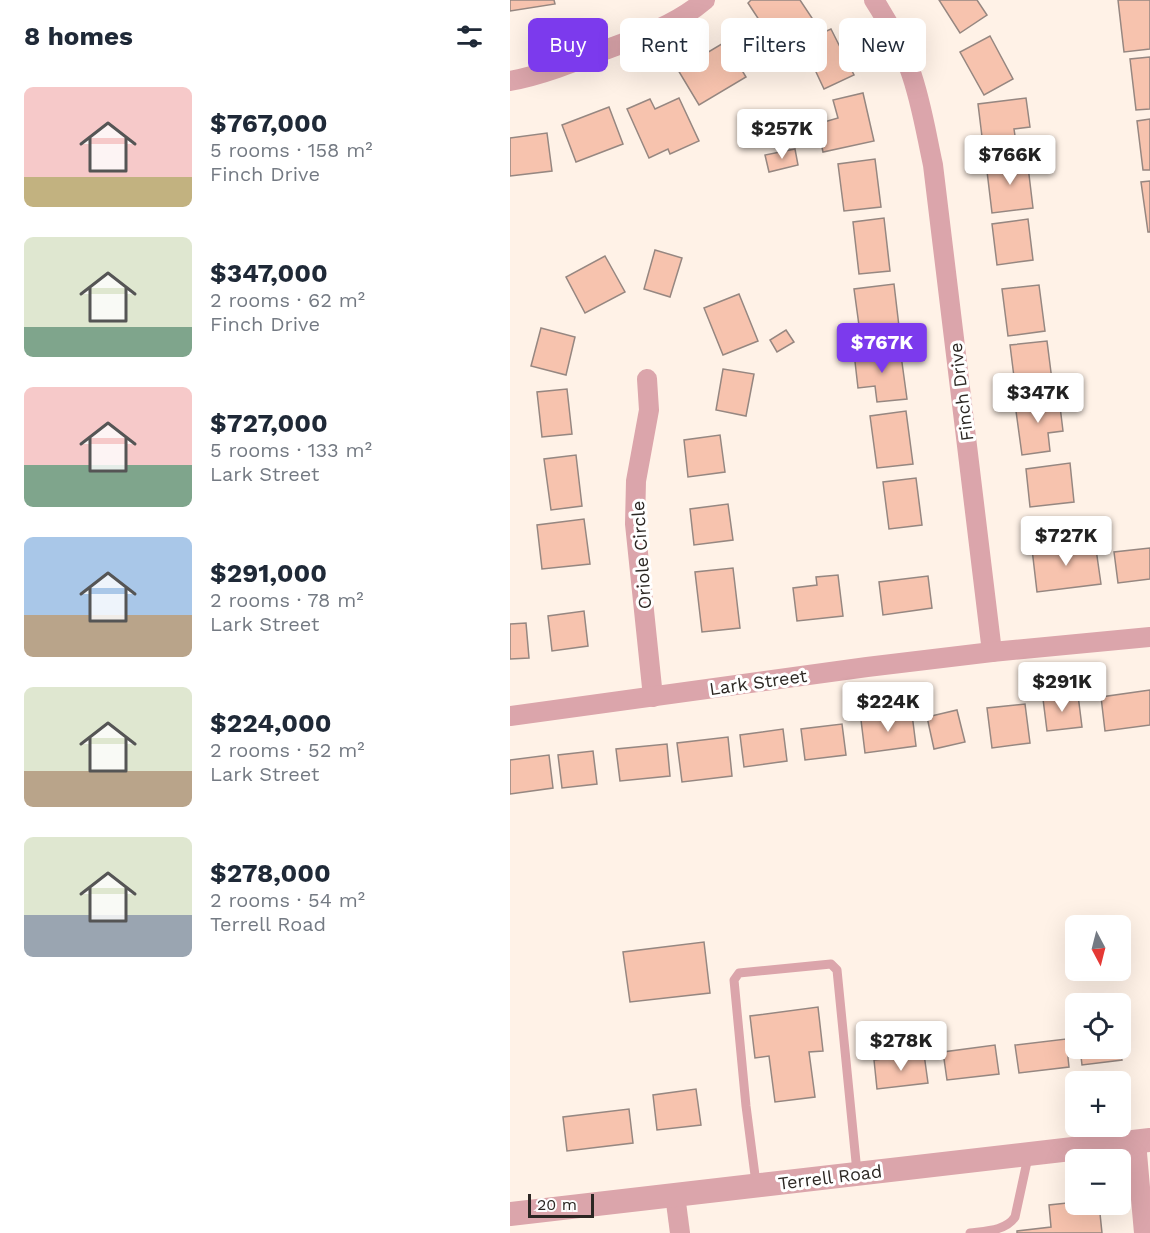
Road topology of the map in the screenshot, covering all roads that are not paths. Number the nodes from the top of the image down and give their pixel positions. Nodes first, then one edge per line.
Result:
1 (705, 0) edge
2 (874, 0) edge
3 (510, 81) edge
4 (647, 379) dead end
5 (1150, 637) edge
6 (992, 652) junction
7 (653, 697) junction
8 (510, 716) edge
9 (1143, 1141) edge
10 (1029, 1154) junction
11 (857, 1174) junction
12 (756, 1186) junction
13 (675, 1195) junction
14 (510, 1214) edge
15 (680, 1233) edge
16 (970, 1233) edge
17 (1144, 1233) edge

1 - 3 street
2 - 6 street, Finch Drive
4 - 7 street, Oriole Circle
5 - 6 street, Lark Street
6 - 7 street, Lark Street
7 - 8 street, Lark Street
9 - 10 street, Terrell Road
9 - 17 street
10 - 11 street, Terrell Road
10 - 16 lane
11 - 12 street, Terrell Road
11 - 12 lane
12 - 13 street, Terrell Road
13 - 14 street, Terrell Road
13 - 15 street

